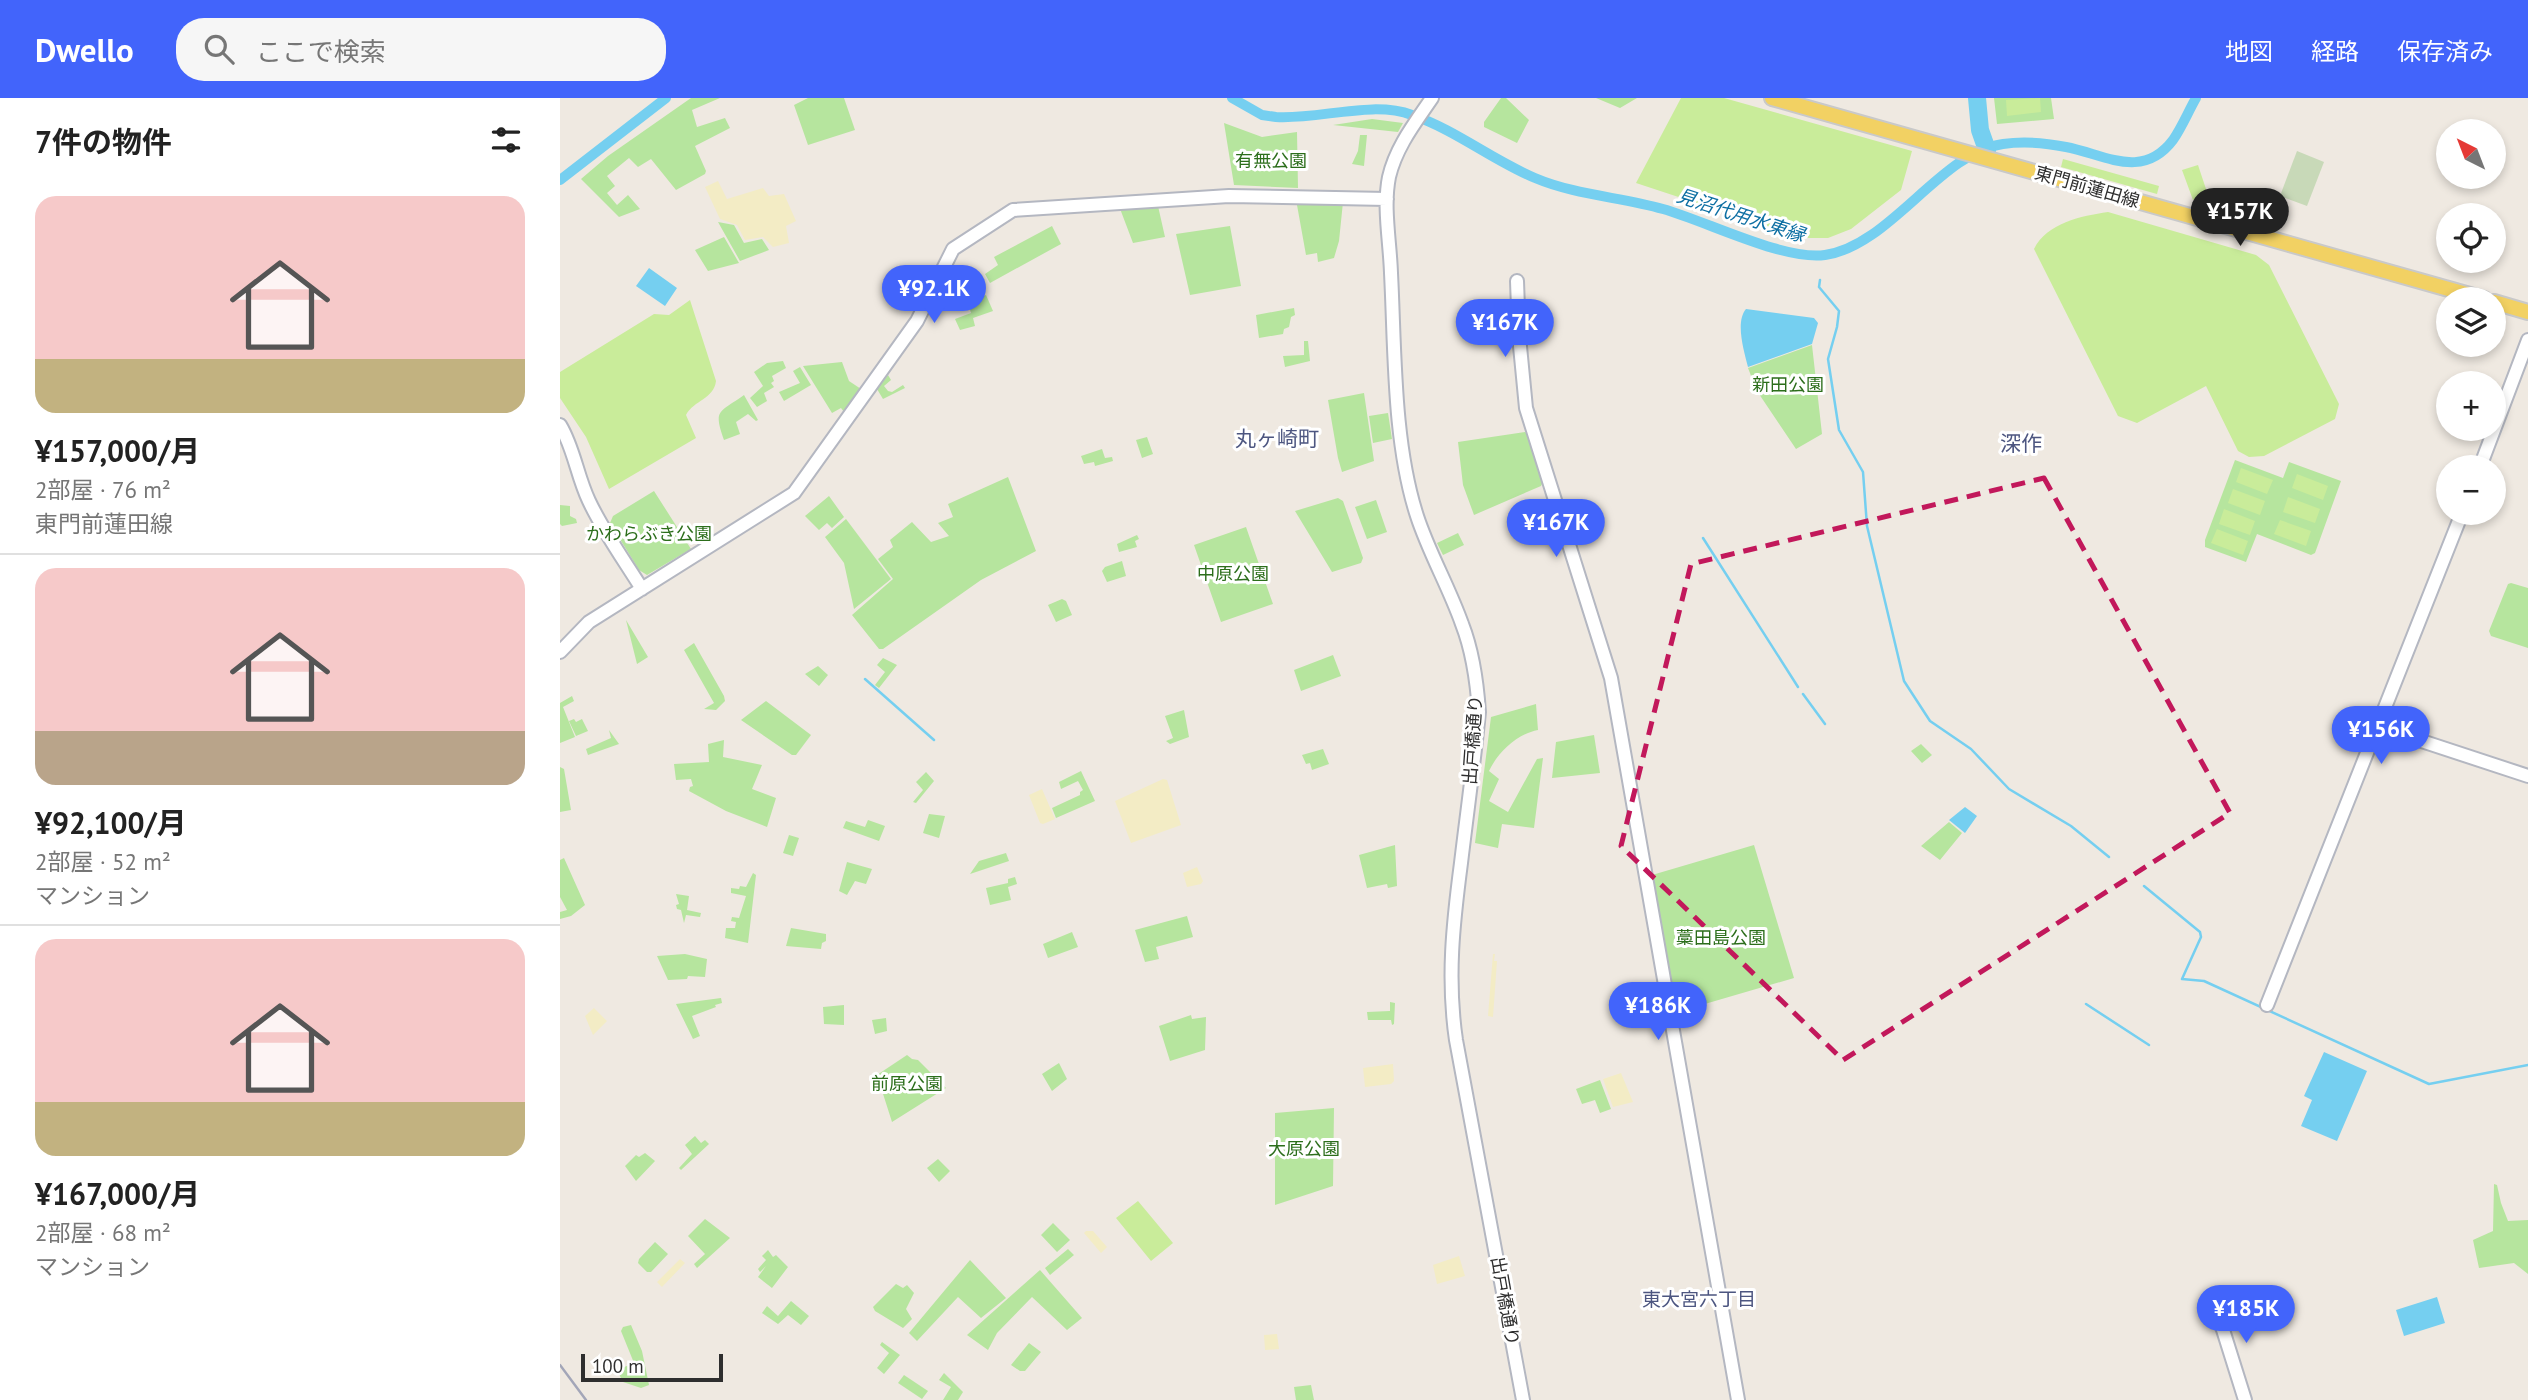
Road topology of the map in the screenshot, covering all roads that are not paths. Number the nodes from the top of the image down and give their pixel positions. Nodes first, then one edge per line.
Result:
1 (1772, 98) edge
2 (1428, 103) edge
3 (1387, 199) junction
4 (1517, 281) dead end
5 (2442, 287) edge
6 (2506, 306) edge
7 (2528, 312) edge
8 (2528, 340) edge
9 (560, 425) edge
10 (2485, 455) edge
11 (2457, 525) edge
12 (642, 589) junction
13 (560, 652) edge
14 (2379, 727) junction
15 (2528, 776) edge
16 (2267, 1005) dead end
17 (2214, 1301) dead end
18 (1523, 1400) edge
19 (1738, 1400) edge
20 (2245, 1400) edge

1 - 5 main road, 東門前蓮田線
2 - 3 street, 出戸橋通り
3 - 12 street
3 - 18 street, 出戸橋通り
4 - 19 street
6 - 7 main road
8 - 10 street
9 - 12 street
11 - 14 street
12 - 13 street
14 - 15 street
14 - 16 street
17 - 20 street

